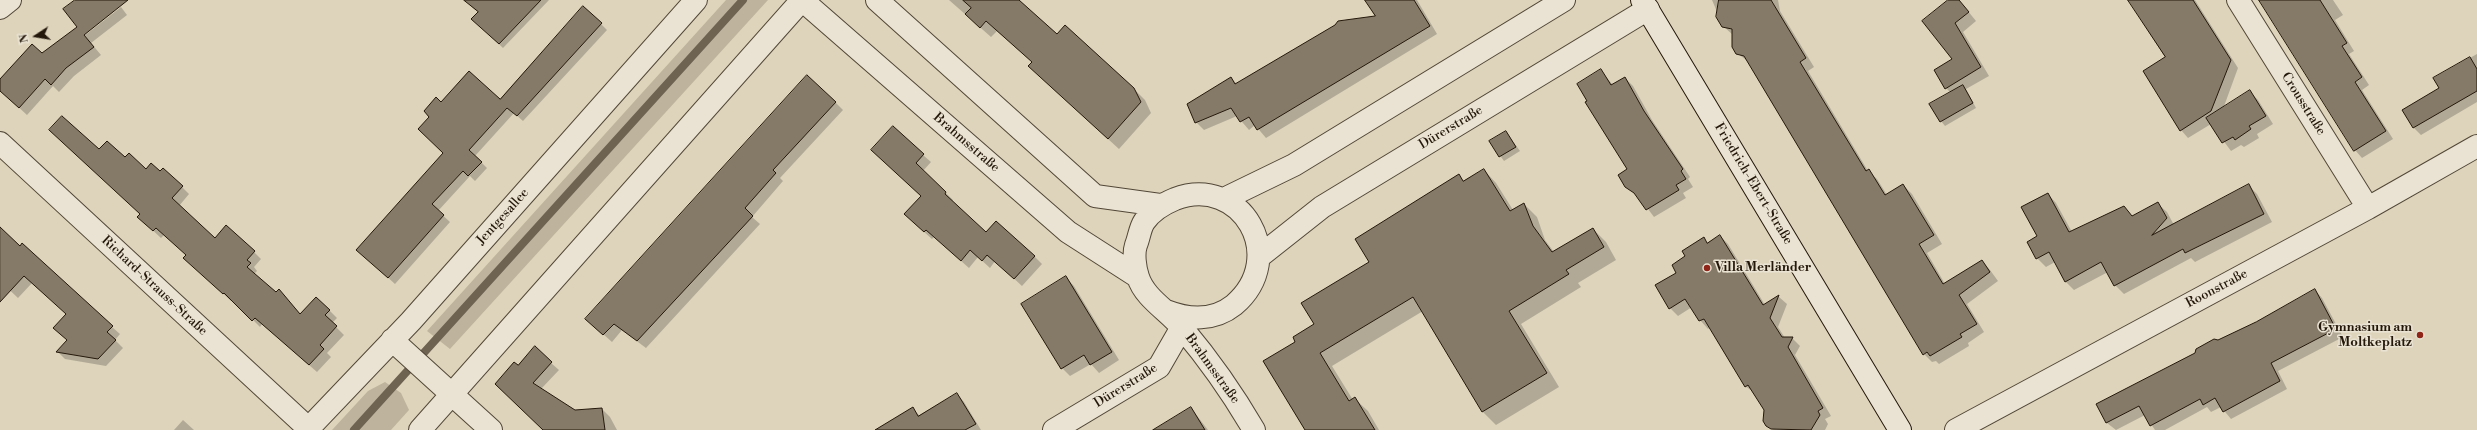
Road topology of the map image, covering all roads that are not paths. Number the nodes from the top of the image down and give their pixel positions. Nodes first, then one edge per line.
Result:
1 (10, 0) edge
2 (696, 0) edge
3 (802, 0) edge
4 (877, 0) edge
5 (1564, 0) edge
6 (2238, 0) edge
7 (1645, 4) edge
8 (0, 8) edge
9 (0, 143) edge
10 (2477, 146) edge
11 (1224, 200) junction
12 (1160, 205) junction
13 (2368, 208) junction
14 (1260, 256) junction
15 (1138, 278) junction
16 (1166, 311) junction
17 (1182, 327) junction
18 (392, 340) junction
19 (452, 394) junction
20 (307, 429) edge
21 (420, 430) edge
22 (491, 430) edge
23 (1054, 430) edge
24 (1254, 430) edge
25 (1900, 430) edge
26 (1956, 430) edge

1 - 8 street
2 - 18 street, Jentgesallee
3 - 15 street, Brahmsstraße
3 - 19 street
4 - 12 street
5 - 11 street
6 - 13 street, Crousstraße
7 - 14 street, Dürerstraße
7 - 25 street, Friedrich-Ebert-Straße
9 - 20 street, Richard-Strauss-Straße
10 - 13 street, Roonstraße
11 - 12 street
11 - 14 street
12 - 15 street
13 - 26 street, Roonstraße
14 - 16 street
15 - 16 street
16 - 17 street, Brahmsstraße
17 - 23 street, Dürerstraße
17 - 24 street, Brahmsstraße
18 - 19 street
18 - 20 street, Jentgesallee
19 - 21 street
19 - 22 street

